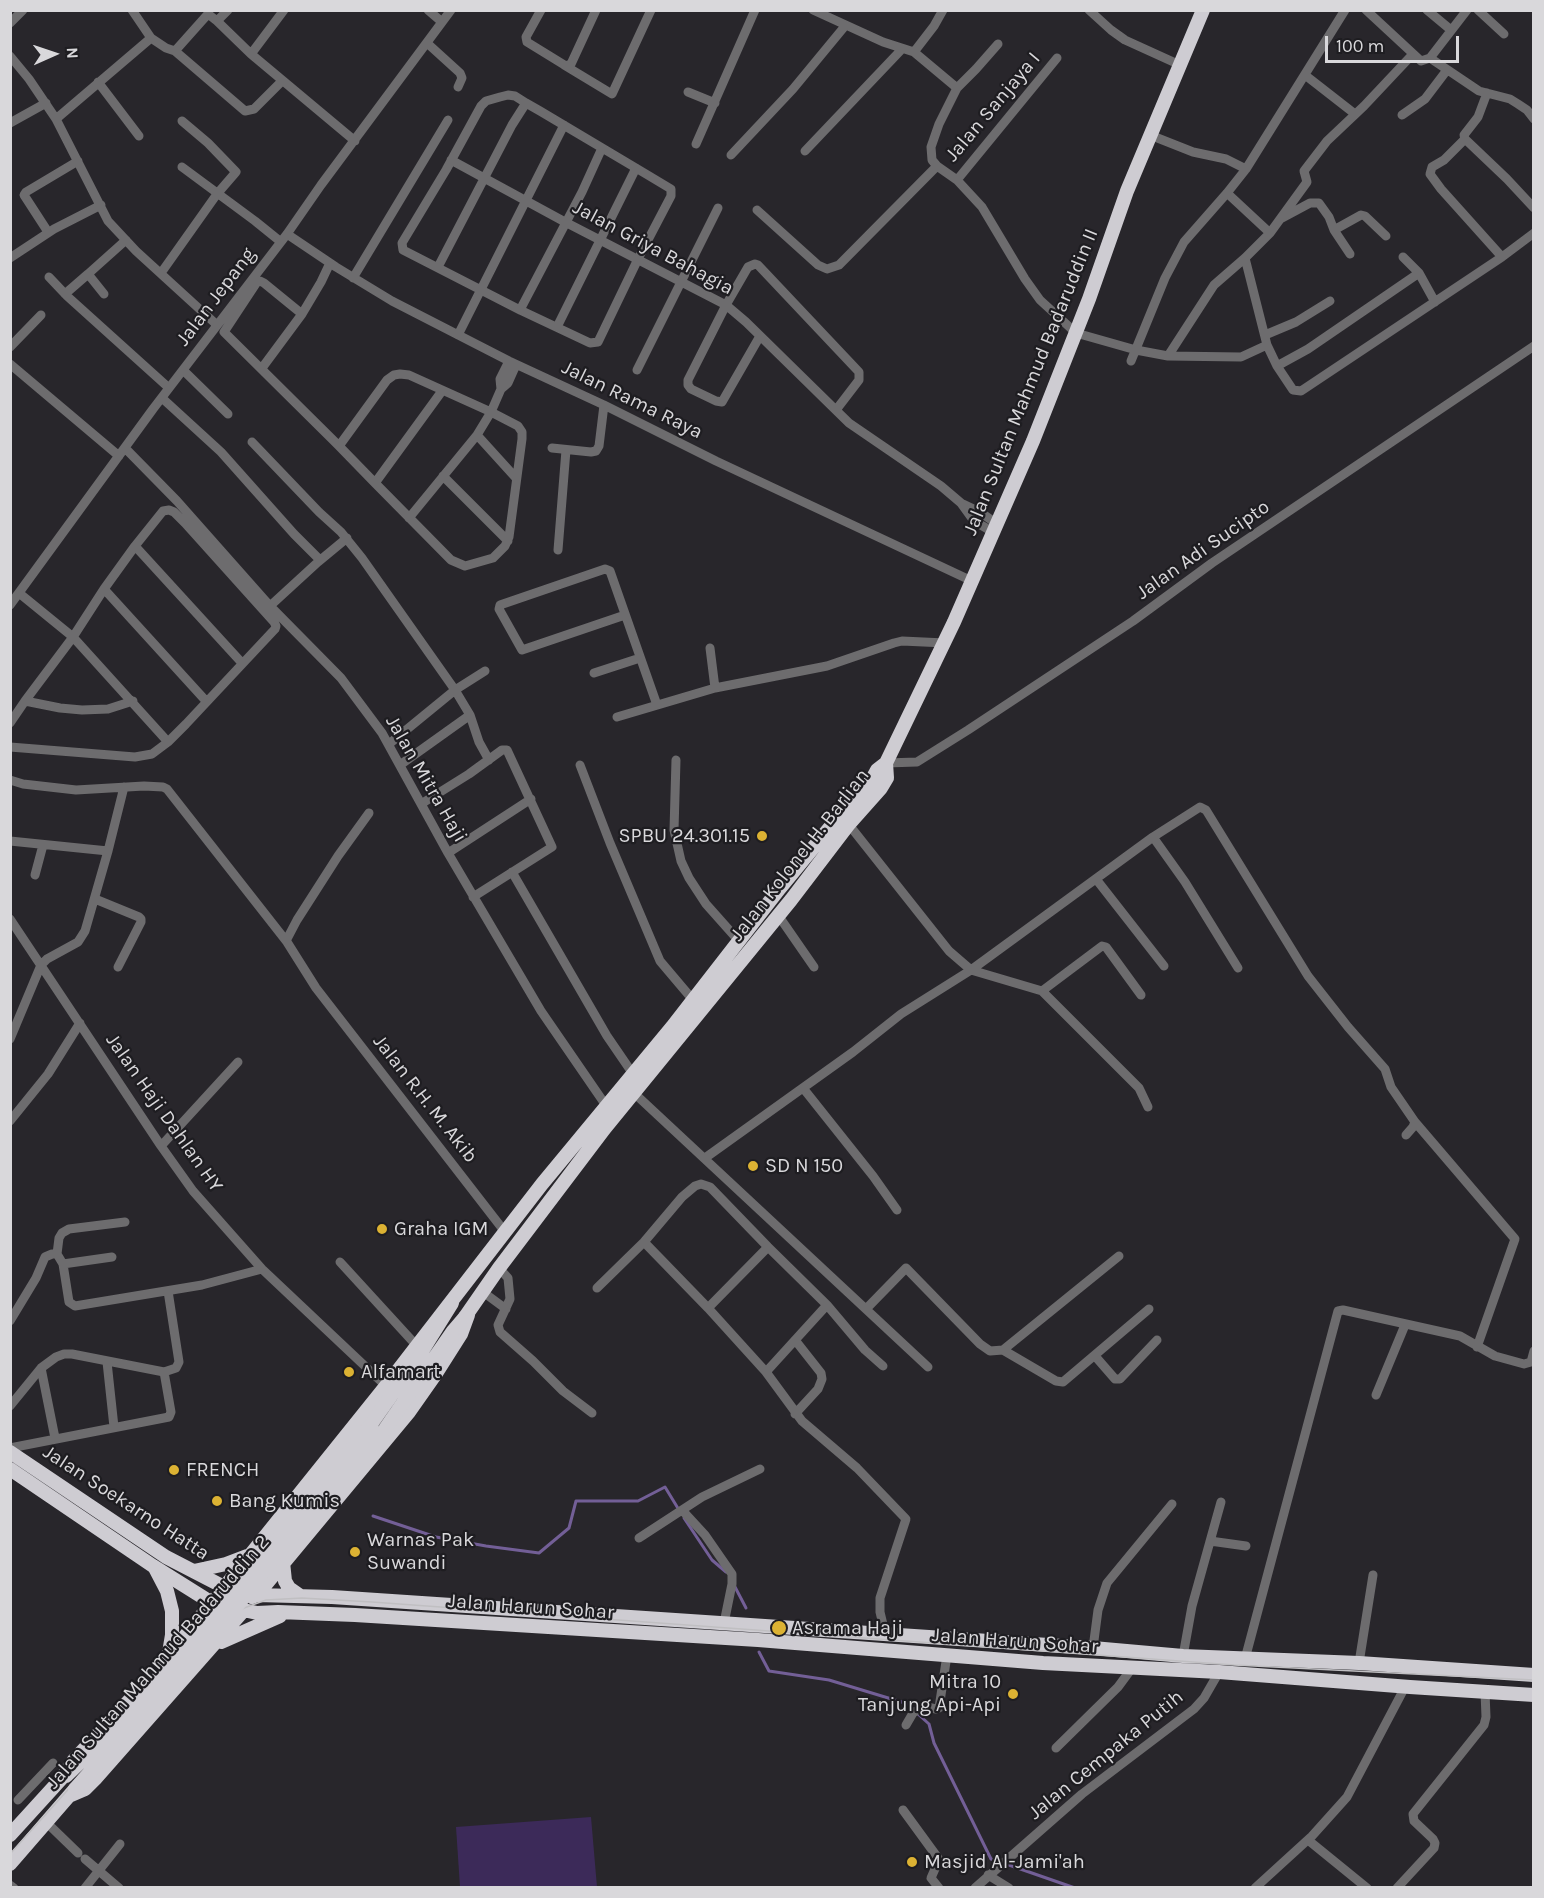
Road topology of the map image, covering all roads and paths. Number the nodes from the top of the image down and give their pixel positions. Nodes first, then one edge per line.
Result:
1 (23, 10) edge
2 (132, 10) edge
3 (228, 10) edge
4 (284, 10) edge
5 (428, 10) edge
6 (451, 10) edge
7 (541, 10) edge
8 (596, 10) edge
9 (651, 10) edge
10 (755, 10) edge
11 (813, 10) edge
12 (944, 10) edge
13 (1089, 10) edge
14 (1203, 10) edge
15 (1345, 10) edge
16 (1366, 10) edge
17 (1427, 10) edge
18 (1467, 10) edge
19 (1478, 10) edge
20 (207, 12) edge
21 (217, 21) junction
22 (442, 22) junction
23 (10, 23) edge
24 (845, 26) junction
25 (1451, 30) junction
26 (1504, 34) dead end
27 (151, 38) junction
28 (427, 43) junction
29 (998, 44) dead end
30 (902, 49) junction
31 (175, 51) junction
32 (914, 52) junction
33 (251, 54) junction
34 (1412, 55) junction
35 (10, 56) edge
36 (1057, 58) dead end
37 (1430, 58) junction
38 (564, 65) junction
39 (1180, 65) junction
40 (1447, 70) junction
41 (1305, 75) junction
42 (282, 81) junction
43 (98, 82) junction
44 (458, 87) dead end
45 (957, 88) junction
46 (688, 92) dead end
47 (1487, 93) junction
48 (46, 103) junction
49 (526, 103) junction
50 (715, 103) junction
51 (1355, 114) junction
52 (1402, 115) dead end
53 (56, 119) junction
54 (1533, 119) edge
55 (448, 120) dead end
56 (182, 121) dead end
57 (10, 123) edge
58 (564, 125) junction
59 (1150, 135) junction
60 (139, 136) dead end
61 (1465, 139) junction
62 (355, 141) junction
63 (696, 144) dead end
64 (602, 148) junction
65 (805, 151) dead end
66 (731, 155) dead end
67 (451, 160) junction
68 (78, 161) junction
69 (182, 166) dead end
70 (937, 166) junction
71 (636, 168) junction
72 (1246, 169) junction
73 (486, 179) junction
74 (957, 180) junction
75 (1227, 193) junction
76 (217, 194) junction
77 (526, 200) junction
78 (101, 205) junction
79 (718, 208) dead end
80 (1533, 208) edge
81 (757, 210) dead end
82 (1282, 218) junction
83 (565, 222) junction
84 (1334, 230) junction
85 (48, 232) junction
86 (1270, 233) junction
87 (1533, 233) edge
88 (1386, 236) dead end
89 (284, 238) junction
90 (126, 240) junction
91 (602, 240) junction
92 (1350, 254) dead end
93 (1403, 257) dead end
94 (1502, 257) junction
95 (10, 258) edge
96 (1245, 258) junction
97 (638, 259) junction
98 (333, 265) junction
99 (438, 267) junction
100 (161, 273) junction
101 (1419, 273) junction
102 (88, 274) junction
103 (49, 277) dead end
104 (353, 278) junction
105 (682, 282) junction
106 (481, 290) junction
107 (65, 294) junction
108 (104, 294) dead end
109 (1330, 301) dead end
110 (1435, 302) junction
111 (726, 305) junction
112 (520, 310) junction
113 (302, 314) junction
114 (41, 315) dead end
115 (217, 324) junction
116 (557, 327) junction
117 (1076, 333) junction
118 (458, 335) junction
119 (1265, 335) junction
120 (760, 336) junction
121 (1267, 345) junction
122 (1533, 346) edge
123 (10, 347) edge
124 (1136, 350) junction
125 (1168, 356) junction
126 (1131, 361) dead end
127 (513, 363) junction
128 (10, 364) edge
129 (1277, 366) junction
130 (262, 368) junction
131 (183, 370) junction
132 (637, 370) dead end
133 (169, 388) junction
134 (442, 391) junction
135 (162, 398) junction
136 (604, 405) junction
137 (836, 410) junction
138 (491, 412) junction
139 (228, 414) dead end
140 (477, 435) junction
141 (252, 442) dead end
142 (339, 446) junction
143 (552, 448) dead end
144 (567, 450) junction
145 (122, 452) junction
146 (443, 476) junction
147 (516, 478) junction
148 (375, 483) junction
149 (409, 518) junction
150 (995, 528) junction
151 (347, 538) junction
152 (508, 541) junction
153 (135, 546) junction
154 (558, 550) dead end
155 (320, 560) junction
156 (972, 581) junction
157 (104, 589) junction
158 (19, 593) junction
159 (10, 605) edge
160 (270, 606) junction
161 (625, 615) junction
162 (73, 637) junction
163 (945, 643) junction
164 (710, 648) dead end
165 (640, 658) junction
166 (242, 663) junction
167 (485, 671) dead end
168 (594, 673) dead end
169 (715, 688) junction
170 (455, 690) junction
171 (25, 701) junction
172 (133, 701) junction
173 (206, 701) junction
174 (657, 705) junction
175 (470, 715) junction
176 (616, 717) dead end
177 (10, 723) edge
178 (168, 742) junction
179 (389, 744) junction
180 (10, 747) edge
181 (489, 760) junction
182 (676, 760) dead end
183 (886, 763) junction
184 (400, 765) junction
185 (580, 765) dead end
186 (10, 780) edge
187 (124, 787) junction
188 (531, 800) junction
189 (421, 804) junction
190 (369, 813) dead end
191 (845, 819) junction
192 (1153, 837) junction
193 (10, 841) edge
194 (43, 845) junction
195 (108, 851) junction
196 (820, 851) junction
197 (448, 853) junction
198 (512, 872) junction
199 (35, 875) dead end
200 (1096, 879) junction
201 (473, 897) junction
202 (95, 899) junction
203 (778, 915) junction
204 (10, 920) edge
205 (738, 940) junction
206 (287, 942) junction
207 (41, 965) junction
208 (1164, 966) dead end
209 (118, 967) dead end
210 (814, 967) dead end
211 (1238, 968) dead end
212 (971, 970) junction
213 (1042, 991) junction
214 (1141, 995) dead end
215 (693, 1000) junction
216 (80, 1023) junction
217 (10, 1039) edge
218 (238, 1062) dead end
219 (633, 1074) junction
220 (803, 1088) junction
221 (634, 1093) junction
222 (607, 1107) junction
223 (1148, 1107) dead end
224 (10, 1121) edge
225 (1415, 1122) junction
226 (1406, 1135) dead end
227 (161, 1146) junction
228 (705, 1158) junction
229 (897, 1210) dead end
230 (125, 1222) dead end
231 (505, 1232) junction
232 (644, 1242) junction
233 (768, 1247) junction
234 (57, 1254) junction
235 (1119, 1256) dead end
236 (111, 1257) dead end
237 (340, 1262) dead end
238 (63, 1264) junction
239 (499, 1268) junction
240 (262, 1269) junction
241 (597, 1288) dead end
242 (168, 1291) junction
243 (483, 1292) junction
244 (453, 1302) junction
245 (827, 1305) junction
246 (708, 1308) junction
247 (867, 1308) junction
248 (506, 1309) junction
249 (1149, 1309) dead end
250 (466, 1316) junction
251 (10, 1321) edge
252 (1405, 1325) junction
253 (795, 1340) junction
254 (1157, 1340) dead end
255 (416, 1345) junction
256 (1477, 1347) junction
257 (1003, 1350) junction
258 (1533, 1351) edge
259 (1095, 1356) junction
260 (107, 1362) junction
261 (883, 1366) dead end
262 (928, 1367) dead end
263 (41, 1368) junction
264 (164, 1372) junction
265 (766, 1372) junction
266 (386, 1386) junction
267 (1376, 1395) dead end
268 (10, 1406) edge
269 (592, 1413) dead end
270 (795, 1414) junction
271 (114, 1427) junction
272 (55, 1438) junction
273 (10, 1450) edge
274 (760, 1468) dead end
275 (10, 1469) edge
276 (1221, 1502) dead end
277 (1172, 1504) dead end
278 (680, 1511) junction
279 (267, 1534) junction
280 (639, 1538) dead end
281 (1210, 1541) junction
282 (1246, 1546) dead end
283 (249, 1555) junction
284 (288, 1556) junction
285 (153, 1566) junction
286 (194, 1571) junction
287 (1372, 1575) dead end
288 (224, 1587) junction
289 (257, 1595) junction
290 (299, 1595) junction
291 (212, 1603) junction
292 (241, 1606) junction
293 (288, 1612) junction
294 (665, 1619) junction
295 (724, 1623) junction
296 (194, 1624) junction
297 (885, 1633) junction
298 (664, 1635) junction
299 (216, 1644) junction
300 (1093, 1648) junction
301 (947, 1655) junction
302 (1183, 1656) junction
303 (167, 1658) junction
304 (1245, 1659) junction
305 (1359, 1663) junction
306 (1132, 1668) junction
307 (1220, 1672) junction
308 (1533, 1675) edge
309 (1405, 1687) junction
310 (1485, 1692) junction
311 (1533, 1695) edge
312 (906, 1725) dead end
313 (1056, 1748) dead end
314 (53, 1762) dead end
315 (41, 1776) junction
316 (60, 1781) junction
317 (73, 1792) junction
318 (18, 1800) dead end
319 (903, 1810) dead end
320 (45, 1822) junction
321 (10, 1835) edge
322 (1308, 1840) junction
323 (120, 1844) dead end
324 (10, 1864) edge
325 (99, 1871) junction
326 (991, 1873) junction
327 (86, 1887) edge
328 (119, 1887) edge
329 (939, 1887) edge
330 (975, 1887) edge
331 (1009, 1887) edge
332 (1256, 1887) edge
333 (1367, 1887) edge
334 (1397, 1887) edge

1 - 23 street
2 - 27 street
3 - 21 street
4 - 33 street
5 - 22 street
6 - 22 street, Jalan Jepang
7 - 38 street
8 - 38 street
9 - 38 street
10 - 50 street
11 - 24 street
12 - 32 street
13 - 39 street
14 - 39 highway, Jalan Sultan Mahmud Badaruddin II
15 - 41 street
16 - 34 street
17 - 25 street
18 - 25 street
19 - 26 street
20 - 21 street
20 - 31 street
21 - 33 street
22 - 28 street, Jalan Jepang
24 - 30 street
24 - 66 street
25 - 37 street
27 - 31 street
27 - 43 street
28 - 44 street
28 - 62 street, Jalan Jepang
29 - 45 street
30 - 32 street
30 - 65 street
31 - 42 street
32 - 45 street
33 - 42 street
34 - 37 street
34 - 51 street
35 - 48 street
36 - 74 street, Jalan Sanjaya I
37 - 40 street
39 - 59 highway, Jalan Sultan Mahmud Badaruddin II
40 - 47 street
40 - 52 street
41 - 51 street
41 - 72 street
42 - 62 street
43 - 53 street
43 - 60 street
45 - 70 street
46 - 50 street
47 - 54 street
47 - 61 street
48 - 53 street
48 - 57 street
49 - 58 street
49 - 67 street
49 - 73 street
50 - 63 street
51 - 82 street
53 - 68 street
55 - 104 street
56 - 76 street
58 - 64 street
58 - 77 street
59 - 72 street
59 - 117 highway, Jalan Sultan Mahmud Badaruddin II
61 - 80 street
61 - 94 street
62 - 89 street, Jalan Jepang
64 - 71 street
64 - 83 street
67 - 73 street, Jalan Griya Bahagia
67 - 99 street
68 - 78 street
68 - 85 street
69 - 76 street, Jalan Rama Raya
70 - 74 street
70 - 81 street
71 - 91 street
71 - 97 street
72 - 75 street
73 - 77 street, Jalan Griya Bahagia
73 - 99 street
74 - 117 street
75 - 86 street
75 - 124 street
76 - 89 street, Jalan Rama Raya
76 - 100 street
77 - 83 street, Jalan Griya Bahagia
77 - 106 street
78 - 85 street
78 - 90 street
79 - 105 street
82 - 84 street
82 - 86 street
83 - 91 street, Jalan Griya Bahagia
83 - 112 street
84 - 88 street
84 - 92 street
85 - 95 street
86 - 96 street
87 - 94 street
89 - 98 street, Jalan Rama Raya
89 - 115 street, Jalan Jepang
90 - 100 street
90 - 102 street
91 - 97 street, Jalan Griya Bahagia
91 - 116 street
93 - 101 street
94 - 110 street
96 - 119 street
96 - 125 street
97 - 105 street, Jalan Griya Bahagia
97 - 116 street
98 - 104 street, Jalan Rama Raya
98 - 113 street
99 - 106 street
100 - 115 street
101 - 110 street
101 - 129 street
102 - 107 street
102 - 108 street
103 - 107 street
104 - 118 street, Jalan Rama Raya
105 - 111 street, Jalan Griya Bahagia
105 - 132 street
106 - 112 street
106 - 118 street
107 - 133 street
109 - 119 street
110 - 129 street
111 - 120 street, Jalan Griya Bahagia
111 - 120 street
111 - 137 street
112 - 116 street
113 - 130 street
113 - 130 street
114 - 123 street
115 - 131 street, Jalan Jepang
117 - 124 street
117 - 150 highway, Jalan Sultan Mahmud Badaruddin II
118 - 127 street, Jalan Rama Raya
119 - 121 street
120 - 137 street, Jalan Griya Bahagia
121 - 125 street
121 - 129 street
122 - 183 street, Jalan Adi Sucipto
124 - 125 street
124 - 126 street
127 - 136 street, Jalan Rama Raya
127 - 138 street
128 - 145 street, Jalan Mitra Haji
130 - 142 street
131 - 133 street, Jalan Jepang
131 - 139 street
133 - 135 street, Jalan Jepang
134 - 138 street
134 - 142 street
134 - 148 street
135 - 145 street, Jalan Jepang
135 - 155 street
136 - 144 street
136 - 156 street, Jalan Rama Raya
137 - 150 street, Jalan Griya Bahagia
138 - 140 street
138 - 147 street
140 - 146 street
140 - 147 street
141 - 151 street
142 - 148 street
143 - 144 street
144 - 154 street
145 - 158 street, Jalan Jepang
145 - 160 street, Jalan Mitra Haji
146 - 149 street
146 - 152 street
147 - 152 street
148 - 149 street
149 - 152 street
150 - 156 highway, Jalan Sultan Mahmud Badaruddin II
151 - 155 street
151 - 170 street
153 - 157 street
153 - 166 street
153 - 166 street
155 - 160 street
156 - 163 highway, Jalan Sultan Mahmud Badaruddin II
157 - 162 street
157 - 173 street
158 - 159 street, Jalan Jepang
158 - 162 street
160 - 179 street, Jalan Mitra Haji
161 - 161 street
161 - 165 street
162 - 171 street
162 - 172 street
163 - 169 street
163 - 183 highway, Jalan Sultan Mahmud Badaruddin II
164 - 169 street
165 - 168 street
165 - 174 street
166 - 173 street
167 - 170 street
169 - 174 street
170 - 175 street
170 - 179 street
171 - 172 street
171 - 177 street
172 - 178 street
173 - 178 street
174 - 176 street
175 - 181 street
175 - 184 street
178 - 180 street
179 - 184 street, Jalan Mitra Haji
181 - 188 street
181 - 189 street
182 - 205 street
183 - 191 highway, Jalan Kolonel H. Barlian
184 - 189 street, Jalan Mitra Haji
185 - 215 street
186 - 187 street, Jalan R.H. M. Akib
187 - 195 street
187 - 206 street, Jalan R.H. M. Akib
188 - 197 street
188 - 198 street
189 - 197 street, Jalan Mitra Haji
190 - 206 street
191 - 196 highway, Jalan Kolonel H. Barlian
191 - 212 street
192 - 200 street
192 - 211 street
192 - 225 street
193 - 194 street
194 - 195 street
194 - 199 street
195 - 202 street
196 - 203 highway, Jalan Kolonel H. Barlian
196 - 205 highway, Jalan Kolonel H. Barlian
197 - 201 street, Jalan Mitra Haji
198 - 201 street
198 - 219 street
200 - 208 street
200 - 212 street
201 - 222 street, Jalan Mitra Haji
202 - 207 street
202 - 209 street
203 - 210 street
203 - 221 highway, Jalan Kolonel H. Barlian
204 - 207 street, Jalan Haji Dahlan HY
205 - 215 highway, Jalan Kolonel H. Barlian
206 - 231 street, Jalan R.H. M. Akib
207 - 216 street, Jalan Haji Dahlan HY
207 - 217 street
212 - 213 street
212 - 220 street
213 - 214 street
213 - 223 street
215 - 219 highway, Jalan Kolonel H. Barlian
216 - 224 street
216 - 227 street, Jalan Haji Dahlan HY
218 - 227 street
219 - 222 highway, Jalan Kolonel H. Barlian
220 - 228 street
220 - 229 street
221 - 228 street
221 - 239 highway, Jalan Kolonel H. Barlian
222 - 231 highway, Jalan Kolonel H. Barlian
225 - 226 street
225 - 256 street
227 - 240 street, Jalan Haji Dahlan HY
228 - 247 street
230 - 234 street
231 - 244 highway, Jalan Kolonel H. Barlian
232 - 233 street
232 - 241 street
232 - 246 street
233 - 245 street
233 - 246 street
234 - 238 street
234 - 251 street
235 - 257 street
236 - 238 street
237 - 255 street
238 - 242 street
239 - 243 highway, Jalan Kolonel H. Barlian
239 - 248 street
240 - 242 street
240 - 266 street, Jalan Haji Dahlan HY
242 - 264 street
243 - 248 street
243 - 250 highway, Jalan Kolonel H. Barlian
244 - 255 highway
244 - 316 highway, Jalan Sultan Mahmud Badaruddin 2, bridge
245 - 253 street
245 - 261 street
246 - 265 street
247 - 257 street
247 - 262 street
248 - 269 street
249 - 259 street
250 - 284 highway
250 - 317 highway, Jalan Sultan Mahmud Badaruddin 2, bridge
252 - 256 street
252 - 267 street
252 - 304 street
253 - 265 street
253 - 270 street
254 - 259 street
255 - 266 highway
256 - 258 street
257 - 259 street
260 - 263 street
260 - 264 street
260 - 271 street
263 - 268 street
263 - 272 street
264 - 271 street
265 - 270 street
266 - 279 highway
270 - 297 street
271 - 272 street
272 - 273 street
273 - 286 highway, Jalan Soekarno Hatta
274 - 278 street
275 - 285 highway, Jalan Soekarno Hatta
276 - 281 street
277 - 300 street
278 - 280 street
278 - 295 street
279 - 283 highway
279 - 284 highway
281 - 282 street
281 - 302 street
283 - 286 highway
283 - 288 highway
284 - 289 highway
284 - 290 highway
285 - 291 highway, Jalan Soekarno Hatta
285 - 303 highway
286 - 288 highway, Jalan Soekarno Hatta
287 - 305 street
288 - 289 highway, Jalan Soekarno Hatta
288 - 291 highway
288 - 292 highway
289 - 290 highway, Jalan Harun Sohar
289 - 292 highway
290 - 294 highway, Jalan Harun Sohar
291 - 292 highway, Jalan Soekarno Hatta
291 - 296 highway
292 - 293 highway, Jalan Harun Sohar
292 - 299 highway
293 - 298 highway, Jalan Harun Sohar
293 - 299 highway
294 - 295 highway, Jalan Harun Sohar
294 - 298 highway
295 - 297 highway, Jalan Harun Sohar
296 - 299 highway
296 - 303 highway
297 - 300 highway, Jalan Harun Sohar
298 - 301 highway, Jalan Harun Sohar
299 - 317 highway
300 - 302 highway, Jalan Harun Sohar
301 - 306 highway, Jalan Harun Sohar
301 - 312 street
302 - 304 highway, Jalan Harun Sohar
303 - 316 highway
304 - 305 highway, Jalan Harun Sohar
305 - 308 highway, Jalan Harun Sohar
306 - 307 highway, Jalan Harun Sohar
306 - 313 street
307 - 309 highway, Jalan Harun Sohar
307 - 326 street, Jalan Cempaka Putih
309 - 310 highway, Jalan Harun Sohar
309 - 322 street
310 - 311 highway, Jalan Harun Sohar
310 - 334 street
314 - 315 street
315 - 316 street
315 - 318 street
316 - 321 highway
317 - 320 highway, Jalan Sultan Mahmud Badaruddin 2
319 - 329 street
320 - 324 highway, Jalan Sultan Mahmud Badaruddin 2
320 - 325 street
322 - 332 street
322 - 333 street
323 - 325 street
325 - 327 street
325 - 328 street
326 - 330 street
326 - 331 street

